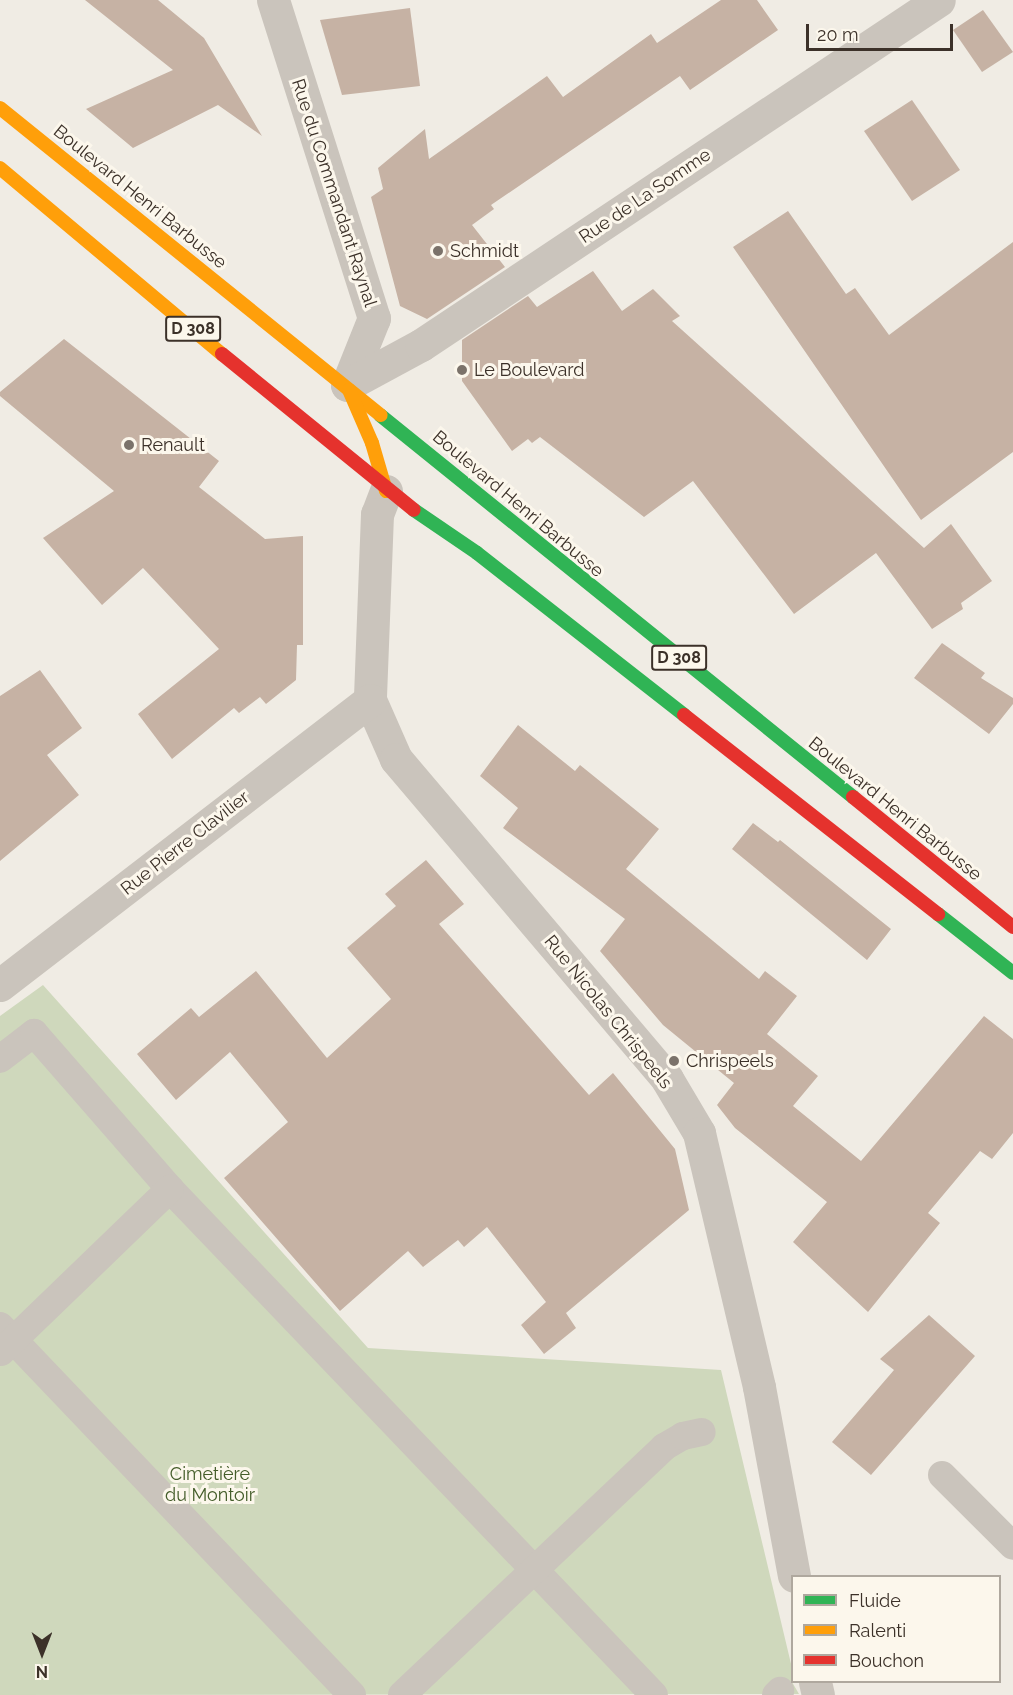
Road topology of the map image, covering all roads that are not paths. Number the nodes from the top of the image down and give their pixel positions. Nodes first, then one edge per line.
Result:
1 (273, 0) edge
2 (939, 0) edge
3 (0, 108) edge
4 (0, 168) edge
5 (347, 386) junction
6 (386, 491) junction
7 (370, 700) junction
8 (1013, 927) edge
9 (1013, 973) edge
10 (0, 985) edge
11 (0, 1059) edge
12 (170, 1189) junction
13 (5, 1340) edge
14 (702, 1432) dead end
15 (942, 1475) dead end
16 (1013, 1546) edge
17 (534, 1570) junction
18 (795, 1575) edge
19 (352, 1695) edge
20 (402, 1695) edge
21 (654, 1695) edge

1 - 5 street, Rue du Commandant Raynal
2 - 5 street, Rue de La Somme
3 - 5 main road, Boulevard Henri Barbusse / D 308
4 - 6 main road, D 308
5 - 6 main road
5 - 8 main road, Boulevard Henri Barbusse / D 308
6 - 7 street, Rue Nicolas Chrispeels
6 - 9 main road, D 308
7 - 10 street, Rue Pierre Clavilier
7 - 18 street, Rue Nicolas Chrispeels
11 - 12 lane
12 - 13 lane
12 - 17 lane
13 - 19 lane
14 - 17 lane
15 - 16 lane
17 - 20 lane
17 - 21 lane

